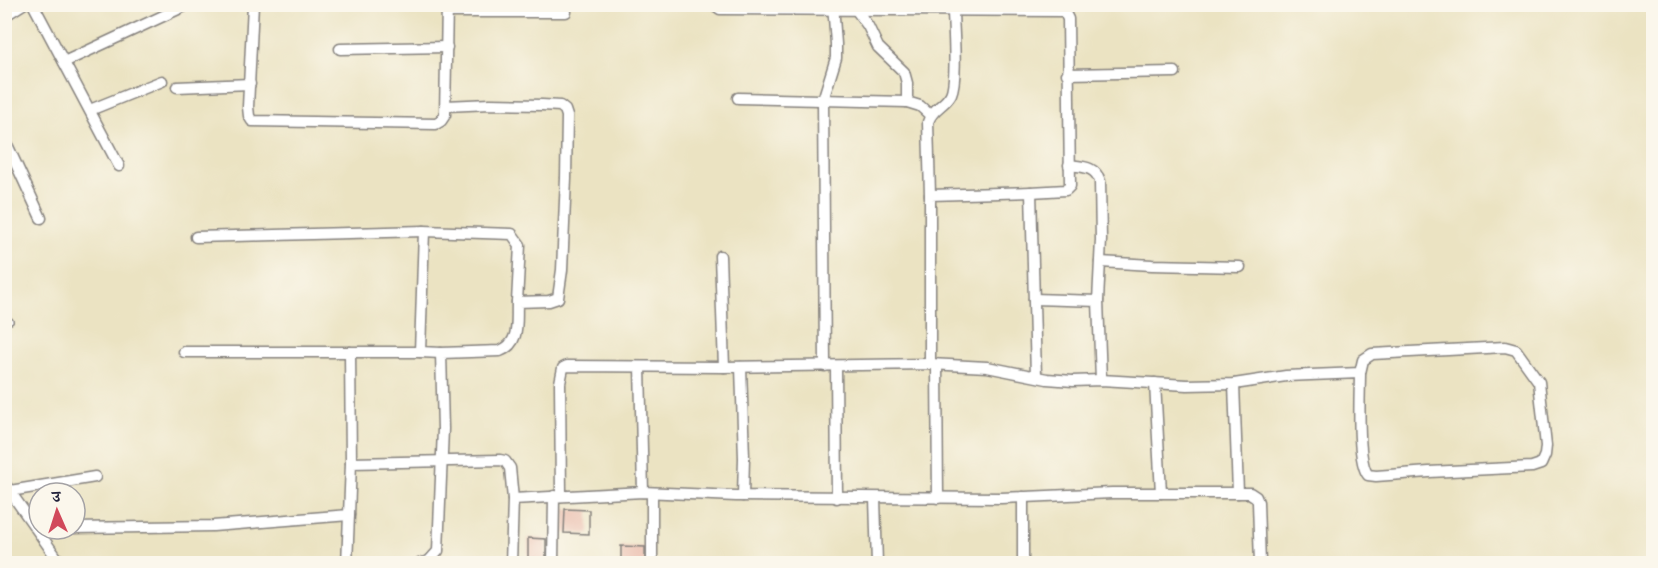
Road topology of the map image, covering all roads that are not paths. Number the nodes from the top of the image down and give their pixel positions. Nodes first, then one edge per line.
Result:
1 (23, 4) edge
2 (33, 4) edge
3 (189, 4) edge
4 (253, 4) edge
5 (713, 4) edge
6 (833, 6) edge
7 (447, 8) edge
8 (855, 8) junction
9 (953, 9) junction
10 (566, 12) dead end
11 (4, 16) edge
12 (447, 47) junction
13 (340, 49) dead end
14 (64, 62) junction
15 (1175, 72) dead end
16 (1067, 74) junction
17 (162, 81) dead end
18 (250, 84) junction
19 (177, 87) dead end
20 (738, 98) dead end
21 (824, 100) junction
22 (907, 102) junction
23 (446, 106) junction
24 (90, 110) junction
25 (930, 115) junction
26 (4, 138) edge
27 (1069, 165) junction
28 (119, 166) dead end
29 (1031, 192) junction
30 (930, 195) junction
31 (41, 218) dead end
32 (424, 231) junction
33 (196, 237) dead end
34 (720, 256) dead end
35 (1100, 262) junction
36 (1240, 267) dead end
37 (1034, 299) junction
38 (1098, 301) junction
39 (518, 302) junction
40 (184, 352) dead end
41 (350, 352) junction
42 (420, 352) junction
43 (441, 353) junction
44 (934, 364) junction
45 (831, 366) junction
46 (640, 367) junction
47 (724, 367) junction
48 (741, 367) junction
49 (1360, 373) junction
50 (1036, 376) junction
51 (1101, 380) junction
52 (1155, 383) junction
53 (1234, 384) junction
54 (442, 462) junction
55 (351, 464) junction
56 (95, 477) dead end
57 (7, 487) edge
58 (648, 493) junction
59 (1161, 493) junction
60 (1238, 493) junction
61 (557, 496) junction
62 (743, 496) junction
63 (1023, 497) junction
64 (837, 498) junction
65 (875, 498) junction
66 (938, 498) junction
67 (513, 499) junction
68 (27, 514) edge
69 (349, 515) junction
70 (87, 528) edge
71 (46, 541) edge
72 (61, 564) edge
73 (347, 564) edge
74 (419, 564) edge
75 (511, 564) edge
76 (553, 564) edge
77 (652, 564) edge
78 (877, 564) edge
79 (1023, 564) edge
80 (1260, 564) edge

1 - 11 street
2 - 14 street
3 - 14 street
4 - 18 street
5 - 6 street
6 - 8 street
6 - 21 street
7 - 10 street
7 - 12 street
8 - 9 street
8 - 22 street
9 - 16 street
9 - 25 street
12 - 13 street
12 - 23 street
14 - 24 street
15 - 16 street
16 - 27 street
17 - 24 street
18 - 19 street
18 - 23 street
20 - 21 street
21 - 22 street
21 - 45 street
22 - 25 street
23 - 39 street
24 - 28 street
25 - 30 street
26 - 31 street
27 - 29 street
27 - 35 street
29 - 30 street
29 - 37 street
30 - 44 street
32 - 33 street
32 - 39 street
32 - 42 street
34 - 47 street
35 - 36 street
35 - 38 street
37 - 38 street
37 - 50 street
38 - 51 street
39 - 43 street
40 - 41 street
41 - 42 street
41 - 55 street
42 - 43 street
43 - 54 street
44 - 45 street
44 - 50 street
44 - 66 street
45 - 48 street
45 - 64 street
46 - 47 street
46 - 58 street
46 - 61 street
47 - 48 street
48 - 62 street
49 - 49 street
49 - 53 street
50 - 51 street
51 - 52 street
52 - 53 street
52 - 59 street
53 - 60 street
54 - 55 street
54 - 67 street
54 - 74 street
55 - 69 street
56 - 57 street
57 - 68 street
58 - 61 street
58 - 62 street
58 - 77 street
59 - 60 street
59 - 63 street
60 - 80 street
61 - 67 street
61 - 76 street
62 - 64 street
63 - 66 street
63 - 79 street
64 - 65 street
65 - 66 street
65 - 78 street
67 - 75 street
69 - 70 street
69 - 73 street
71 - 72 street

